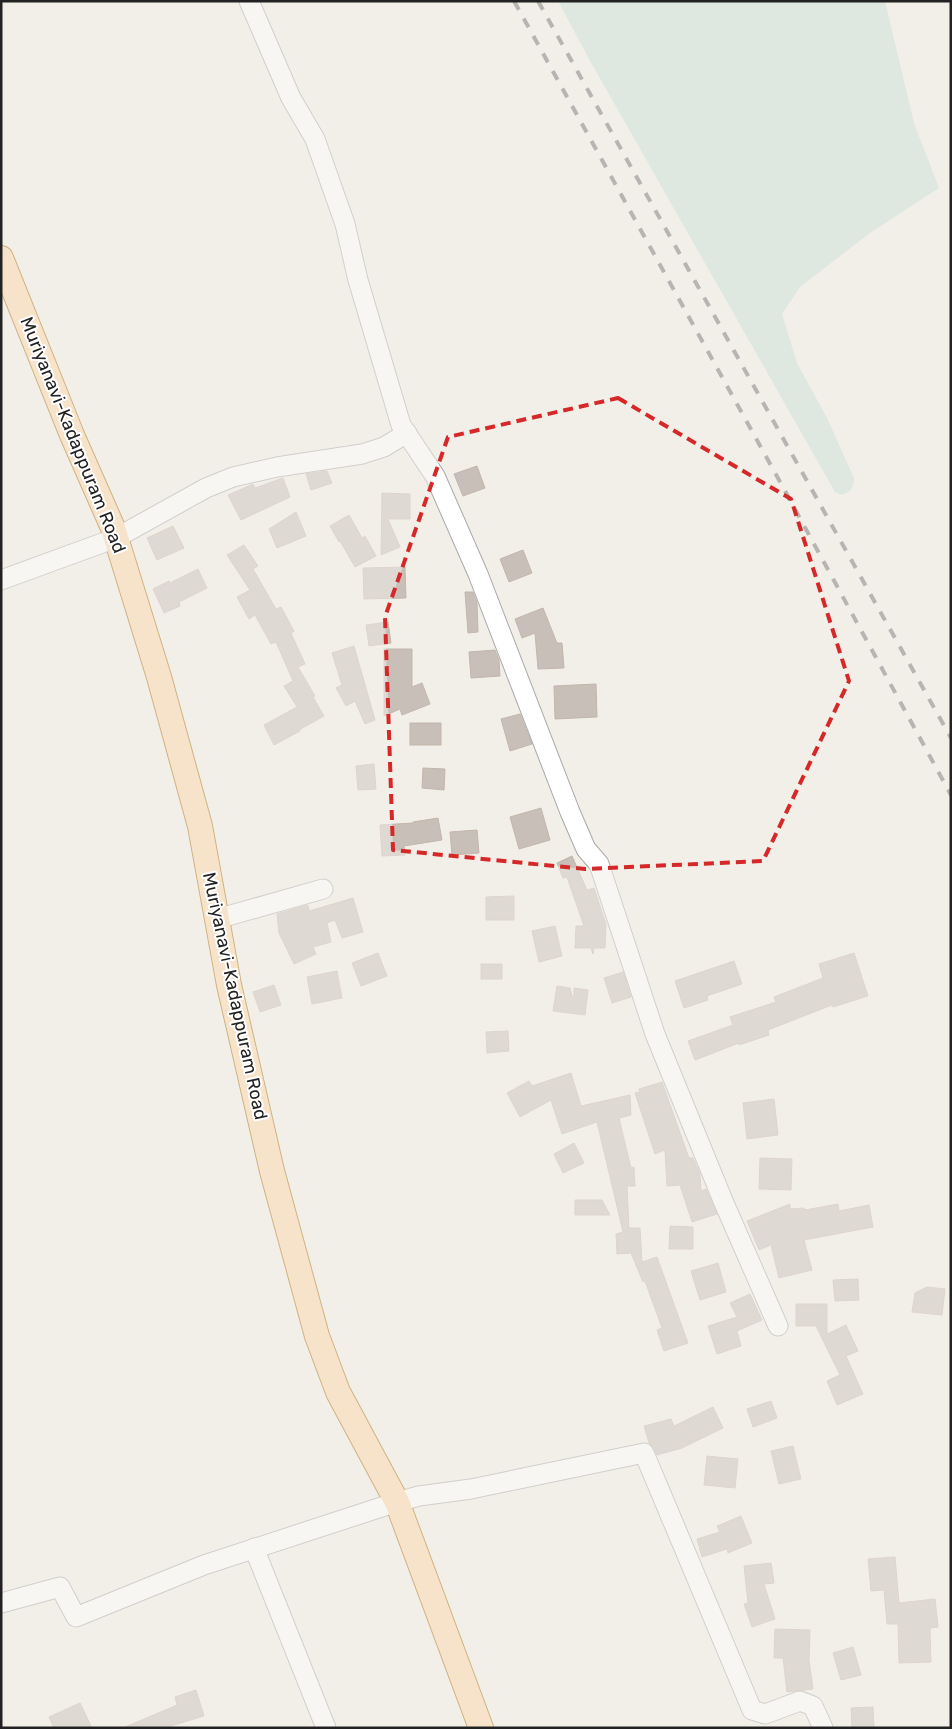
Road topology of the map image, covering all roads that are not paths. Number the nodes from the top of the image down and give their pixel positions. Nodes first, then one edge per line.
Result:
1 (249, 1) edge
2 (1, 258) edge
3 (407, 433) junction
4 (116, 538) junction
5 (1, 580) edge
6 (323, 889) dead end
7 (217, 919) junction
8 (778, 1326) dead end
9 (397, 1502) junction
10 (254, 1548) junction
11 (1, 1603) edge
12 (326, 1728) edge
13 (480, 1728) edge
14 (822, 1728) edge

1 - 3 street
2 - 4 main road, Muriyanavi-Kadappuram Road
3 - 4 street
3 - 8 street
4 - 5 street
4 - 7 main road, Muriyanavi-Kadappuram Road
6 - 7 street
7 - 9 main road, Muriyanavi-Kadappuram Road
9 - 10 street
9 - 13 main road, Muriyanavi-Kadappuram Road
9 - 14 street
10 - 11 street
10 - 12 street

